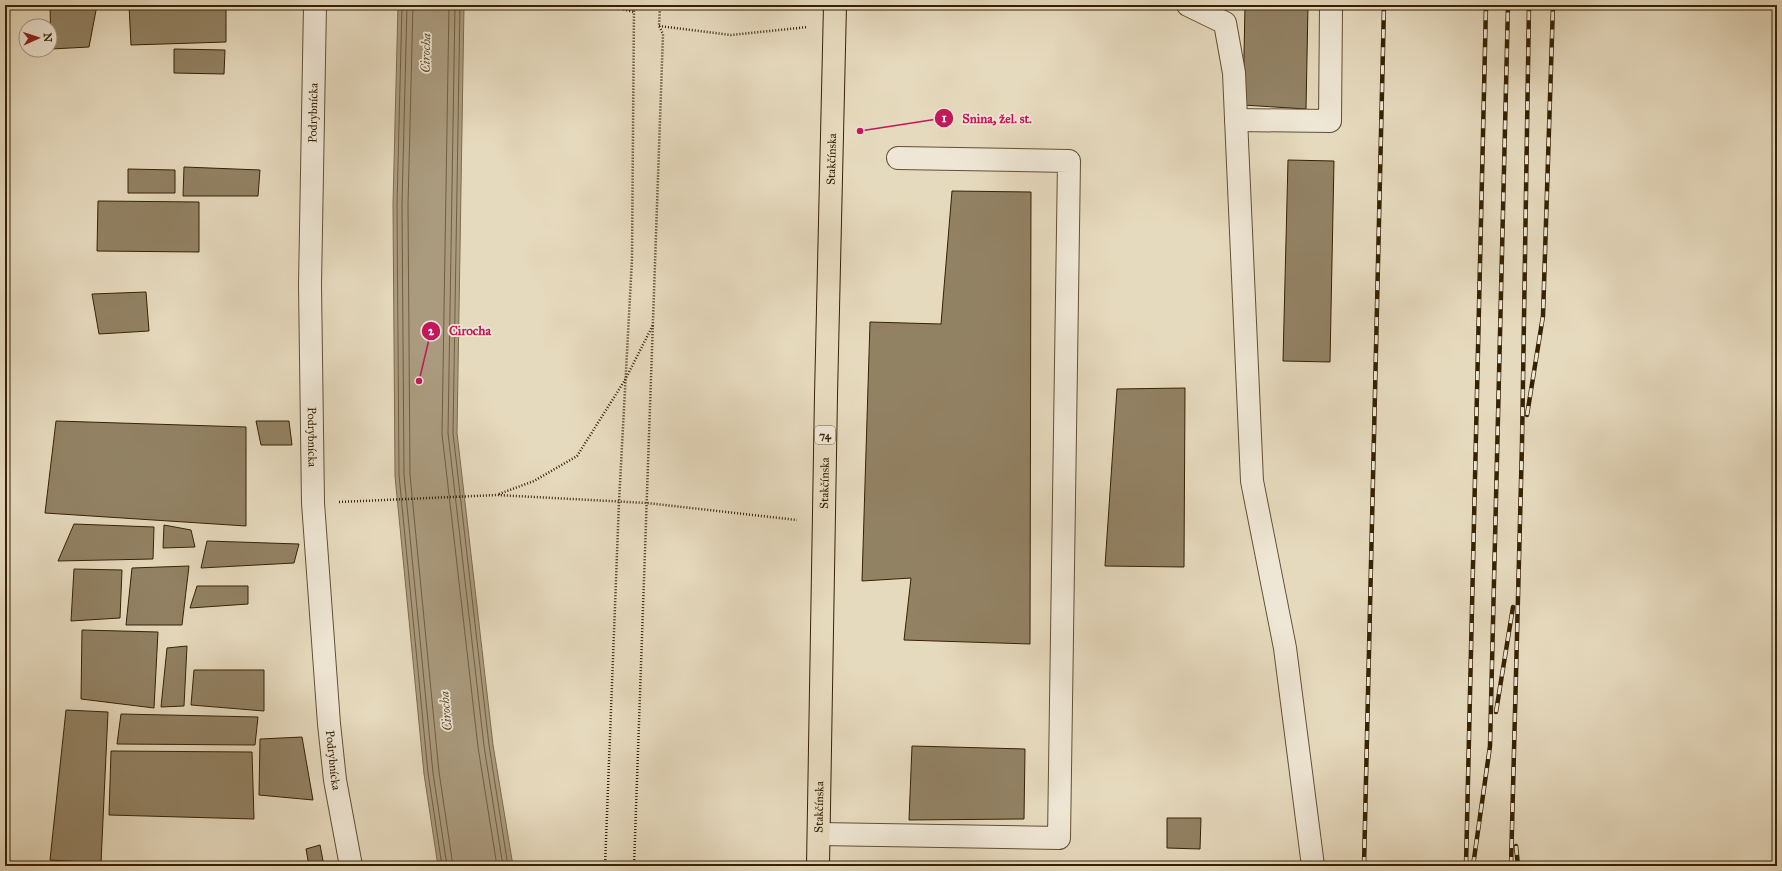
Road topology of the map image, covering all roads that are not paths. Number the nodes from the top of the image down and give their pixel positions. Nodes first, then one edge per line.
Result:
1 (315, 5) edge
2 (1188, 5) edge
3 (1331, 6) edge
4 (835, 14) edge
5 (1236, 120) junction
6 (898, 158) dead end
7 (819, 834) junction
8 (351, 866) edge
9 (818, 866) edge
10 (1313, 866) edge

1 - 8 lane, Podrybnícka
2 - 5 lane
3 - 5 lane
4 - 7 main road, Stakčínska / 74
5 - 10 lane
6 - 7 lane
7 - 9 main road, Stakčínska / 74

